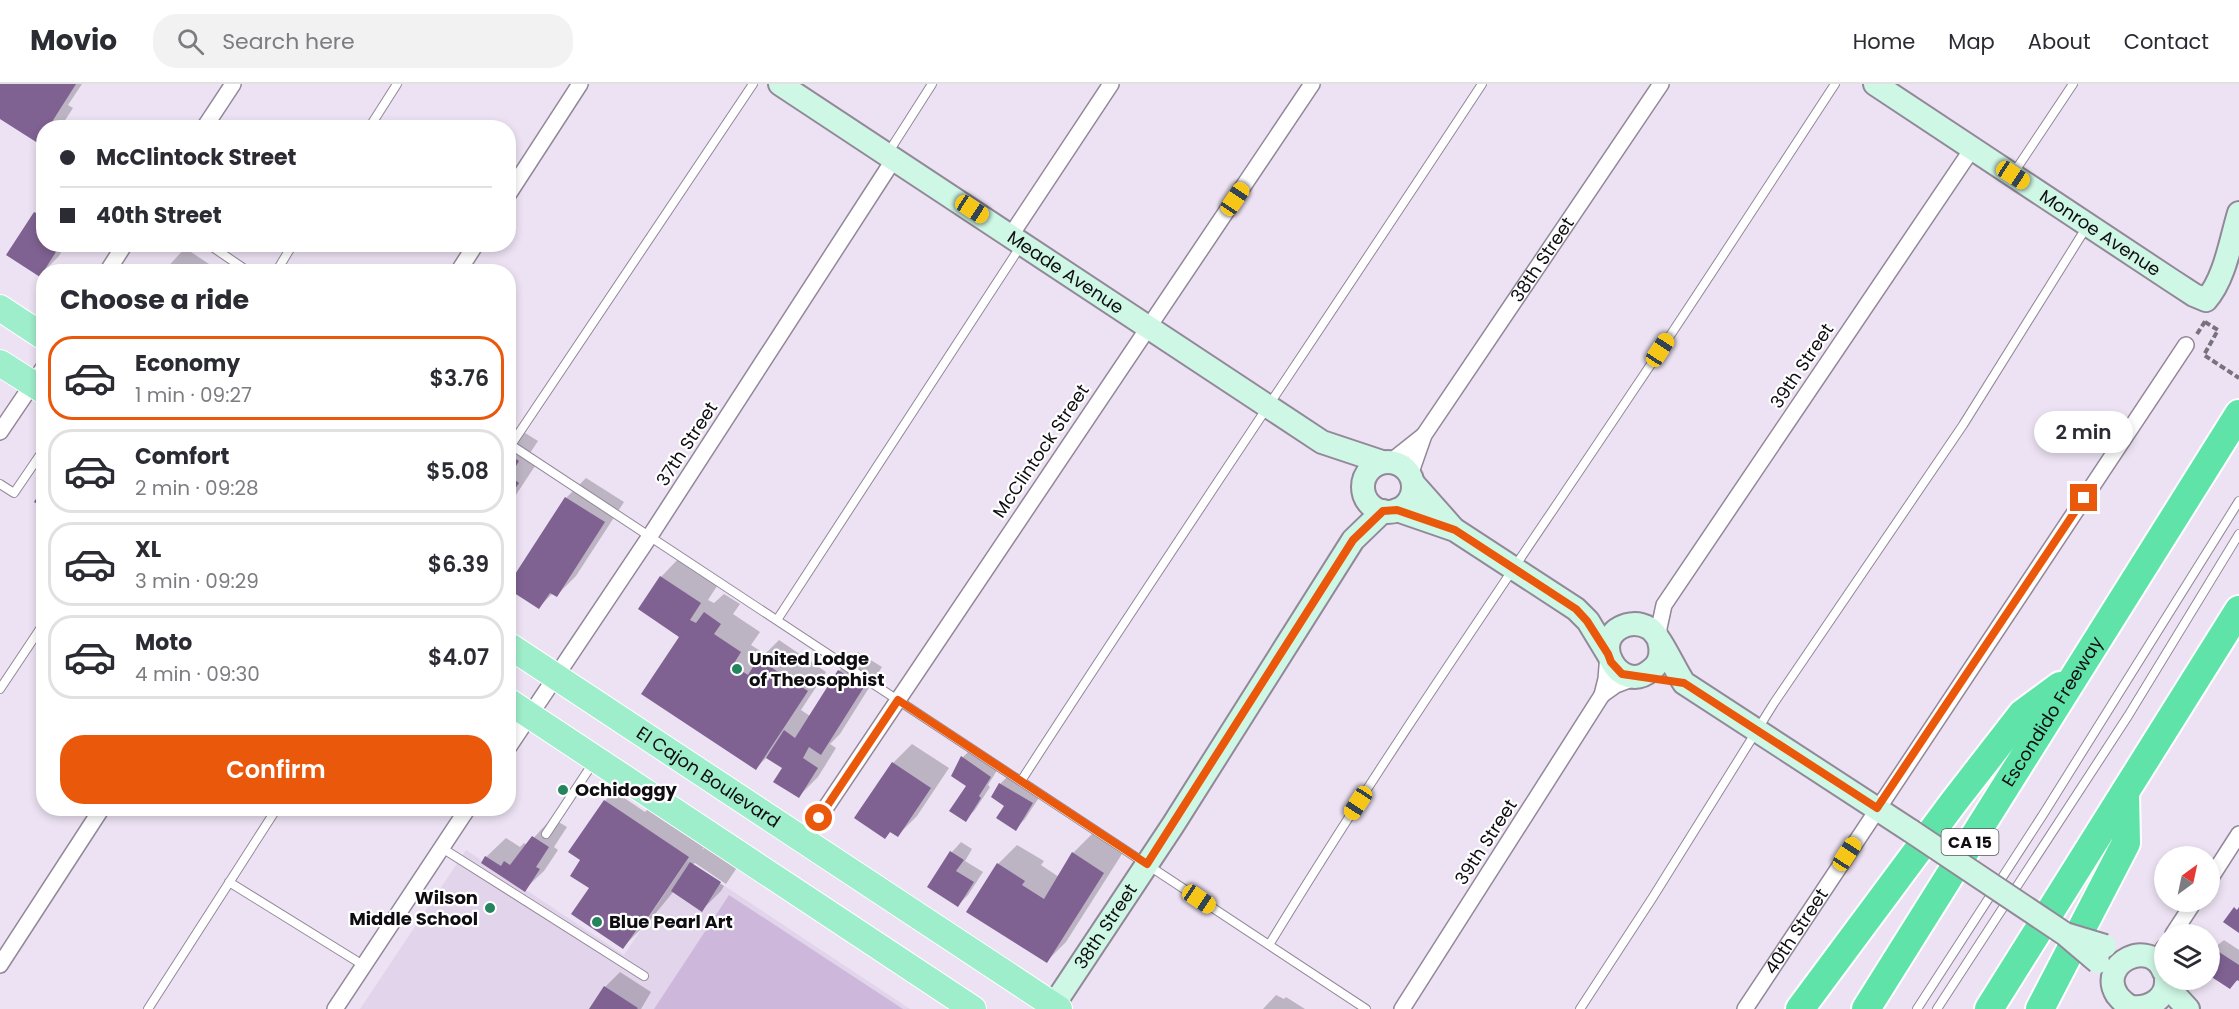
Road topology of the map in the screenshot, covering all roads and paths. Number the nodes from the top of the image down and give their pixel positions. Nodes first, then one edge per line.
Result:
1 (233, 84) edge
2 (397, 84) edge
3 (580, 84) edge
4 (753, 84) edge
5 (780, 84) edge
6 (932, 84) edge
7 (1111, 84) edge
8 (1312, 84) edge
9 (1482, 84) edge
10 (1661, 84) edge
11 (1836, 84) edge
12 (1875, 84) edge
13 (2073, 84) edge
14 (209, 120) edge
15 (374, 120) edge
16 (1972, 149) junction
17 (890, 156) junction
18 (2013, 175) junction
19 (516, 183) edge
20 (2239, 213) edge
21 (2088, 225) junction
22 (1017, 239) junction
23 (220, 252) edge
24 (237, 264) edge
25 (0, 308) edge
26 (2206, 311) junction
27 (1149, 326) junction
28 (36, 332) edge
29 (2186, 345) joint
30 (0, 363) edge
31 (36, 378) edge
32 (2239, 378) edge
33 (36, 385) edge
34 (1269, 407) junction
35 (2239, 414) edge
36 (0, 432) edge
37 (516, 435) edge
38 (1424, 435) junction
39 (1322, 442) junction
40 (516, 448) edge
41 (36, 461) edge
42 (1386, 462) junction
43 (1411, 479) junction
44 (0, 484) edge
45 (1378, 501) junction
46 (2239, 501) edge
47 (1455, 530) junction
48 (2239, 534) edge
49 (650, 536) junction
50 (1513, 569) junction
51 (1664, 604) junction
52 (1576, 609) junction
53 (2239, 610) edge
54 (777, 620) junction
55 (1630, 624) junction
56 (36, 635) edge
57 (1659, 641) junction
58 (516, 650) edge
59 (1608, 654) junction
60 (2074, 675) junction
61 (556, 676) junction
62 (1639, 676) junction
63 (1684, 683) junction
64 (0, 689) edge
65 (1602, 695) junction
66 (898, 700) junction
67 (516, 706) edge
68 (530, 715) junction
69 (1758, 731) junction
70 (516, 736) edge
71 (595, 759) junction
72 (1021, 781) junction
73 (2125, 793) junction
74 (1877, 808) junction
75 (97, 816) edge
76 (272, 816) edge
77 (463, 816) edge
78 (546, 834) dead end
79 (2239, 834) edge
80 (804, 840) junction
81 (442, 848) junction
82 (2220, 863) edge
83 (1147, 864) junction
84 (229, 882) junction
85 (1269, 945) junction
86 (2102, 954) junction
87 (2154, 964) edge
88 (0, 965) edge
89 (2154, 965) edge
90 (363, 966) junction
91 (644, 976) dead end
92 (2114, 990) junction
93 (2163, 990) edge
94 (2176, 990) edge
95 (1054, 1008) edge
96 (147, 1009) edge
97 (335, 1009) edge
98 (973, 1009) edge
99 (1366, 1009) edge
100 (1402, 1009) edge
101 (1580, 1009) edge
102 (1745, 1009) edge
103 (1800, 1009) edge
104 (1866, 1009) edge
105 (1917, 1009) edge
106 (1937, 1009) edge
107 (1989, 1009) edge
108 (2040, 1009) edge
109 (2142, 1009) edge
110 (2188, 1009) edge

1 - 14 street
2 - 15 lane
3 - 19 street
4 - 37 lane
5 - 17 main road, Meade Avenue
6 - 17 lane
7 - 22 street
8 - 27 street, McClintock Street
9 - 34 lane
10 - 38 street, 38th Street
11 - 50 lane
12 - 16 main road, Monroe Avenue
13 - 18 lane
16 - 18 main road, Monroe Avenue
16 - 51 street, 39th Street
17 - 22 main road, Meade Avenue
17 - 49 street, 37th Street
18 - 21 main road, Monroe Avenue
20 - 26 main road
21 - 26 main road, Monroe Avenue
21 - 69 lane
22 - 27 main road, Meade Avenue
22 - 54 lane
23 - 24 lane
25 - 28 main road
26 - 29 path
26 - 32 path
27 - 34 main road, Meade Avenue
27 - 66 street, McClintock Street
29 - 74 street, 40th Street
30 - 31 main road
33 - 36 street
34 - 39 main road, Meade Avenue
34 - 72 lane
35 - 60 highway, Escondido Freeway / CA 15
38 - 42 street, 38th Street
38 - 43 street, 38th Street
39 - 42 main road, Meade Avenue
39 - 45 main road, Meade Avenue
40 - 49 lane
41 - 44 lane
42 - 43 main road
42 - 45 main road
43 - 45 main road
43 - 47 main road, Meade Avenue
45 - 47 main road, Meade Avenue
45 - 83 main road, 38th Street
46 - 105 lane
47 - 50 main road, Meade Avenue
48 - 106 lane
49 - 54 lane
49 - 61 street, 37th Street
50 - 52 main road, Meade Avenue
50 - 85 lane
51 - 55 street, 39th Street
51 - 57 street, 39th Street
52 - 55 main road, Meade Avenue
52 - 59 main road, Meade Avenue
53 - 73 highway
54 - 66 lane
55 - 57 main road, Meade Avenue
55 - 59 main road
56 - 64 lane
57 - 62 main road
57 - 63 main road, Meade Avenue
58 - 61 main road, El Cajon Boulevard
59 - 62 main road, Meade Avenue
59 - 65 street, 39th Street
60 - 103 highway
60 - 104 highway, Escondido Freeway / CA 15
61 - 68 street, 37th Street
61 - 80 main road, El Cajon Boulevard
62 - 63 main road, Meade Avenue
62 - 65 street, 39th Street
63 - 69 main road, Meade Avenue
65 - 100 street, 39th Street
66 - 72 lane
66 - 80 street, McClintock Street
67 - 68 main road
68 - 70 street, 37th Street
68 - 71 main road
69 - 74 main road, Meade Avenue
69 - 101 lane
71 - 78 lane
71 - 98 main road
72 - 83 lane
73 - 107 highway
73 - 108 highway
74 - 86 main road, Meade Avenue, bridge
74 - 102 street, 40th Street
75 - 88 street
76 - 84 lane
77 - 81 street
79 - 82 street
80 - 95 main road, El Cajon Boulevard
81 - 90 street
81 - 91 lane
83 - 85 lane
83 - 95 main road, 38th Street
84 - 90 lane
84 - 96 lane
85 - 99 lane
86 - 89 main road, Meade Avenue
86 - 92 main road
87 - 92 main road
90 - 97 street
92 - 109 main road
93 - 109 main road
94 - 110 main road

